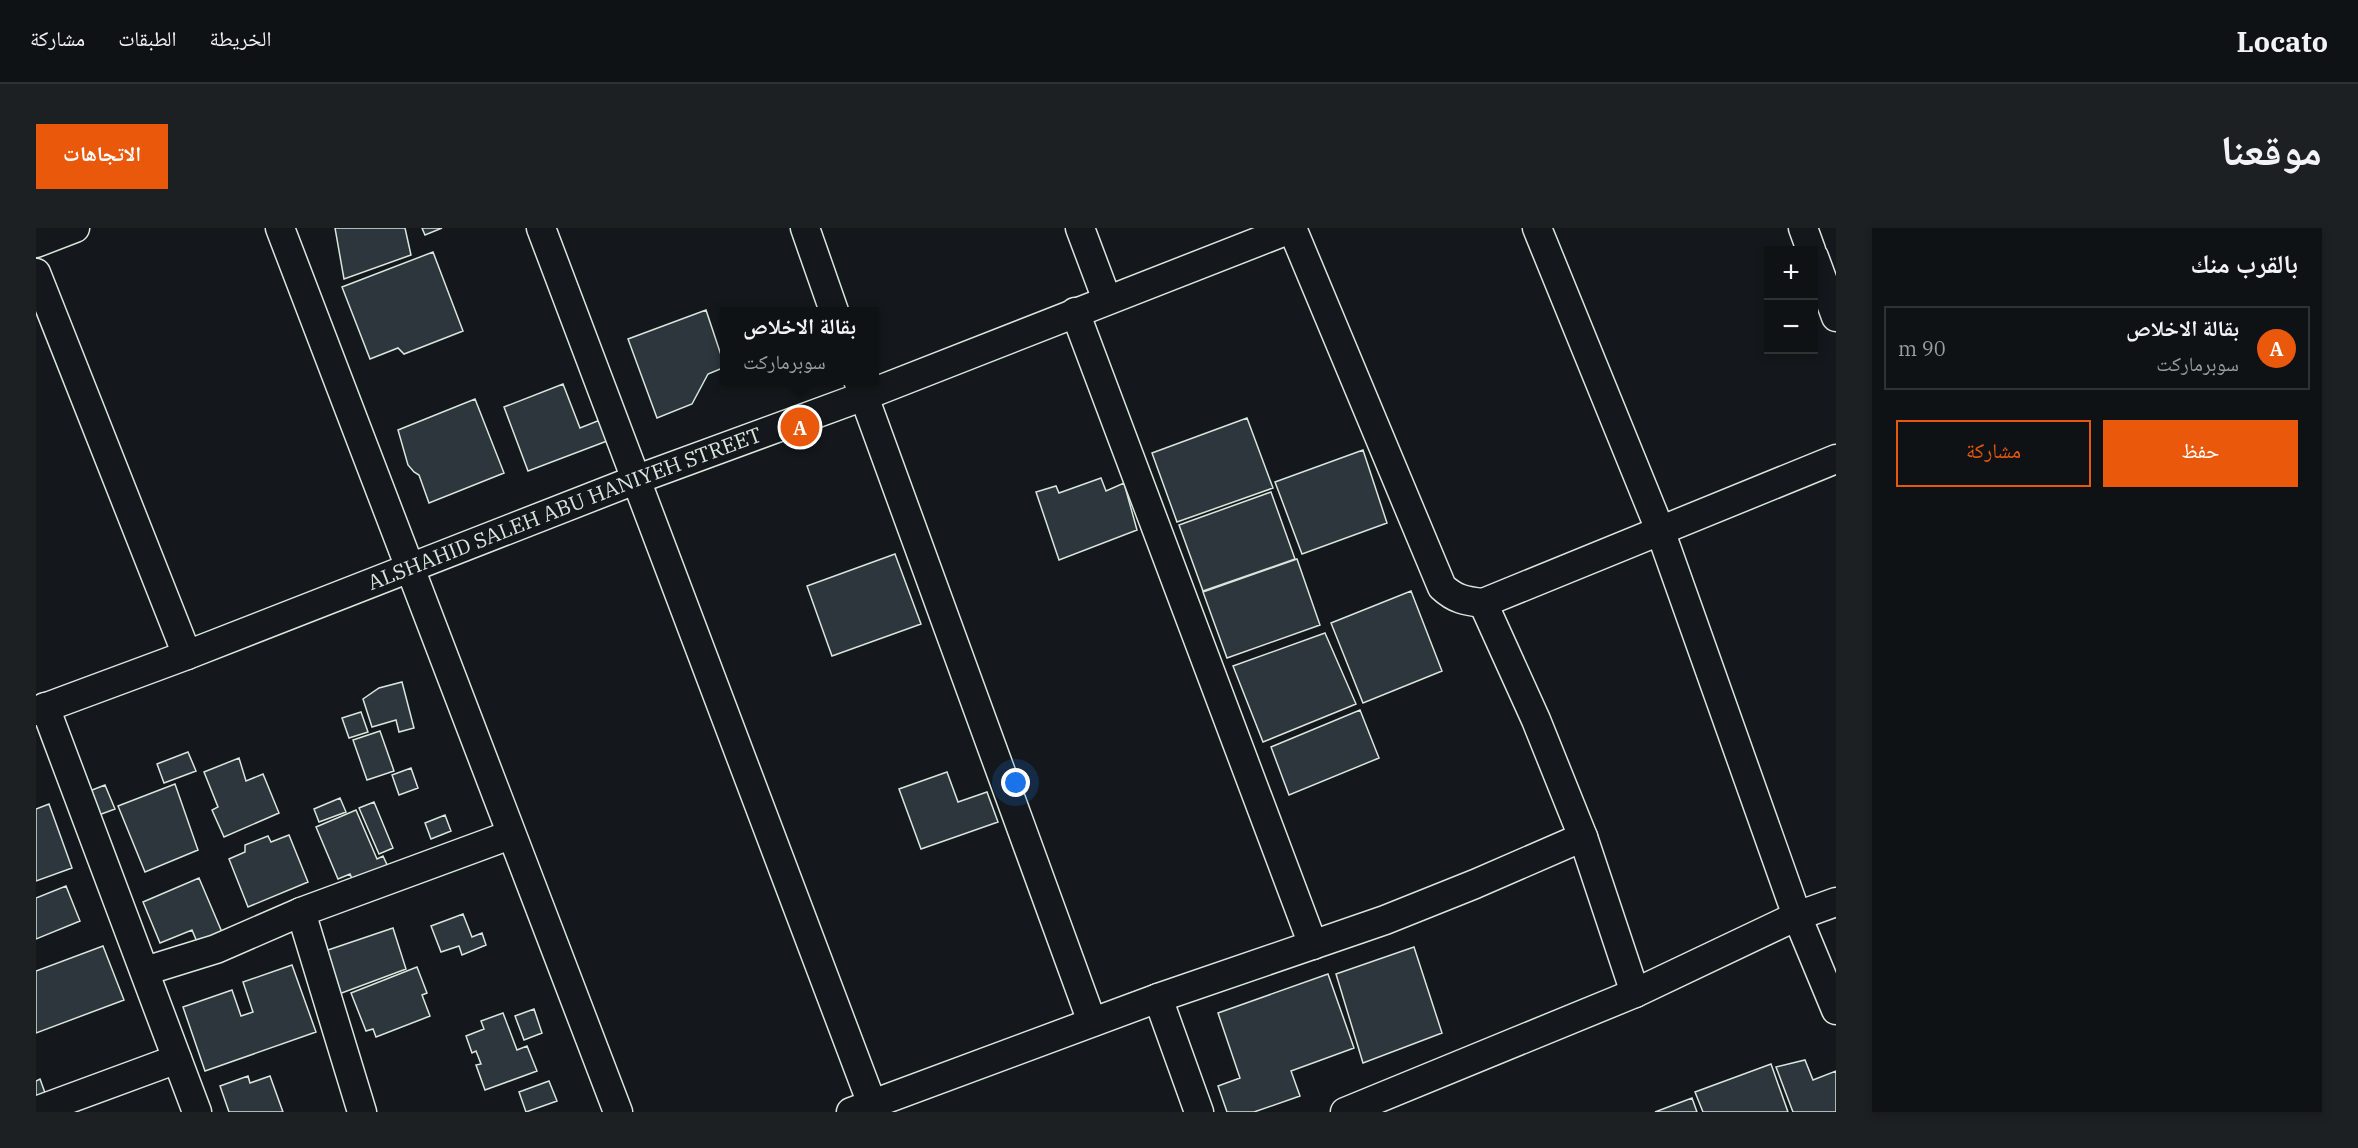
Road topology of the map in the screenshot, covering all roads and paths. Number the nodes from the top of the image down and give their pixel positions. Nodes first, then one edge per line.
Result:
1 (75, 228) edge
2 (279, 228) edge
3 (540, 228) edge
4 (805, 228) edge
5 (1080, 228) edge
6 (1292, 228) edge
7 (1537, 228) edge
8 (1803, 228) edge
9 (36, 243) edge
10 (1810, 246) edge
11 (1818, 268) edge
12 (36, 273) edge
13 (1107, 300) junction
14 (832, 307) edge
15 (1076, 312) junction
16 (1836, 317) edge
17 (879, 382) edge
18 (861, 388) edge
19 (1836, 459) edge
20 (635, 480) junction
21 (1660, 530) junction
22 (408, 567) junction
23 (1483, 603) junction
24 (187, 655) junction
25 (41, 709) edge
26 (510, 835) junction
27 (1583, 837) junction
28 (1836, 902) edge
29 (302, 912) junction
30 (1797, 916) junction
31 (1313, 945) junction
32 (145, 971) junction
33 (1635, 993) junction
34 (1158, 998) junction
35 (1836, 1010) edge
36 (1092, 1022) junction
37 (177, 1059) junction
38 (861, 1108) edge
39 (48, 1109) edge
40 (197, 1112) edge
41 (362, 1112) edge
42 (618, 1112) edge
43 (1199, 1112) edge
44 (1345, 1112) edge

1 - 9 street
2 - 22 street
3 - 20 street
4 - 14 street
5 - 13 street
6 - 13 street, ALSHAHID SALEH ABU HANIYEH STREET
6 - 23 street
7 - 21 street
8 - 10 street
11 - 16 street
12 - 24 street
13 - 15 street, ALSHAHID SALEH ABU HANIYEH STREET
15 - 17 street, ALSHAHID SALEH ABU HANIYEH STREET
15 - 31 street
18 - 20 street, ALSHAHID SALEH ABU HANIYEH STREET
18 - 36 street
19 - 21 street
20 - 22 street, ALSHAHID SALEH ABU HANIYEH STREET
20 - 38 street
21 - 23 street
21 - 30 street
22 - 24 street, ALSHAHID SALEH ABU HANIYEH STREET
22 - 26 street
23 - 27 street
24 - 25 street, ALSHAHID SALEH ABU HANIYEH STREET
25 - 32 street
26 - 29 street
26 - 42 street
27 - 31 street
27 - 33 street
28 - 30 street
29 - 32 street
29 - 41 street
30 - 33 street
30 - 35 street
31 - 34 street
32 - 37 street
33 - 44 street
34 - 36 street
34 - 43 street
36 - 38 street
37 - 39 street
37 - 40 street

